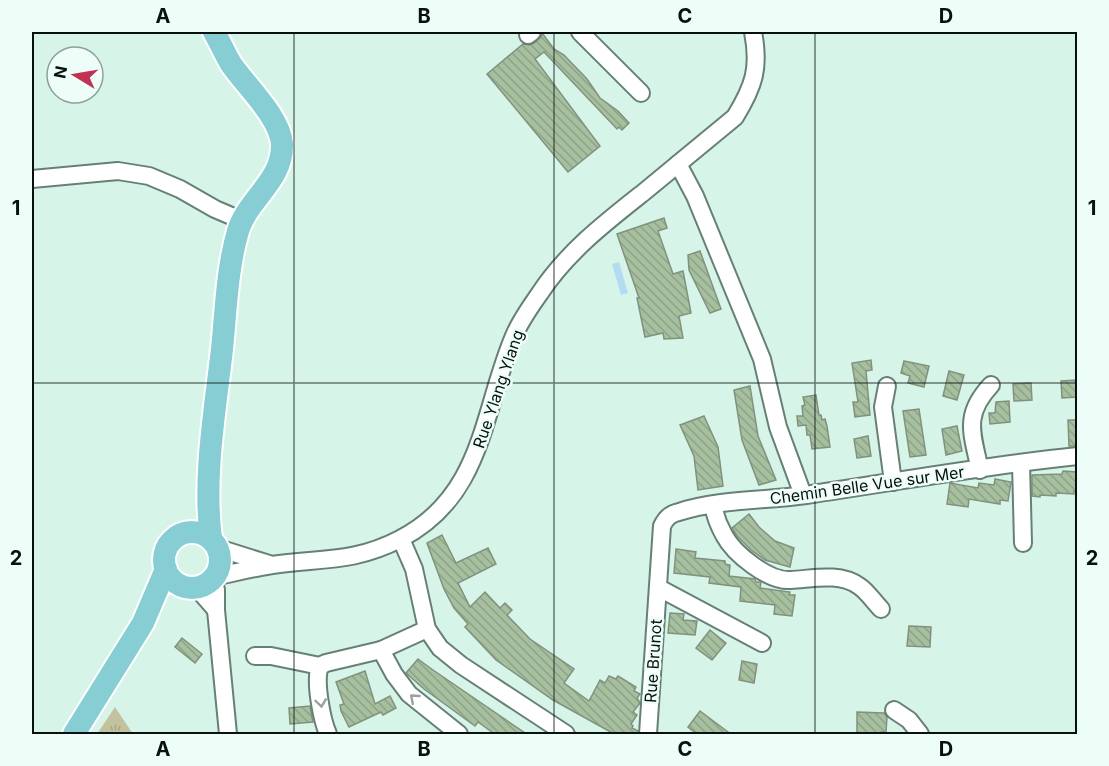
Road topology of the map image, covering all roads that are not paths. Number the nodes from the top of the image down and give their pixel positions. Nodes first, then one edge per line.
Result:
1 (214, 32) edge
2 (580, 32) edge
3 (753, 32) edge
4 (641, 93) dead end
5 (678, 164) junction
6 (32, 179) edge
7 (243, 221) junction
8 (991, 385) dead end
9 (887, 386) dead end
10 (212, 442) junction
11 (1077, 456) edge
12 (1021, 463) junction
13 (980, 470) junction
14 (893, 482) junction
15 (803, 495) junction
16 (713, 505) junction
17 (662, 526) joint
18 (183, 533) junction
19 (401, 539) junction
20 (1023, 543) dead end
21 (214, 544) junction
22 (273, 565) junction
23 (166, 569) junction
24 (203, 583) junction
25 (659, 588) junction
26 (881, 609) dead end
27 (143, 623) junction
28 (427, 629) junction
29 (762, 643) dead end
30 (381, 650) junction
31 (255, 656) dead end
32 (320, 666) junction
33 (894, 710) dead end
34 (325, 734) edge
35 (74, 735) edge
36 (228, 735) edge
37 (459, 735) edge
38 (566, 735) edge
39 (648, 735) edge
40 (920, 735) edge

1 - 7 main road
2 - 4 street
3 - 5 street, Rue Ylang Ylang
5 - 15 street
5 - 19 street, Rue Ylang Ylang
6 - 7 street
7 - 10 main road
8 - 13 street
9 - 14 street
10 - 18 main road
10 - 21 main road
11 - 12 street, Chemin Belle Vue sur Mer
12 - 13 street, Chemin Belle Vue sur Mer
12 - 20 street
13 - 14 street, Chemin Belle Vue sur Mer
14 - 15 street, Chemin Belle Vue sur Mer
15 - 16 street, Chemin Belle Vue sur Mer
16 - 17 street, Chemin Belle Vue sur Mer
16 - 26 street
17 - 25 street, Rue Brunot
18 - 21 main road
18 - 23 main road
19 - 22 street, Rue Ylang Ylang
19 - 28 street
21 - 22 street
21 - 24 main road
22 - 24 street
23 - 24 main road
23 - 27 main road
24 - 27 main road
24 - 36 street
25 - 29 street
25 - 39 street, Rue Brunot
27 - 35 main road
28 - 30 street
28 - 38 street
30 - 32 street
37 -> 30 street
31 - 32 street
32 -> 34 street
33 - 40 street

